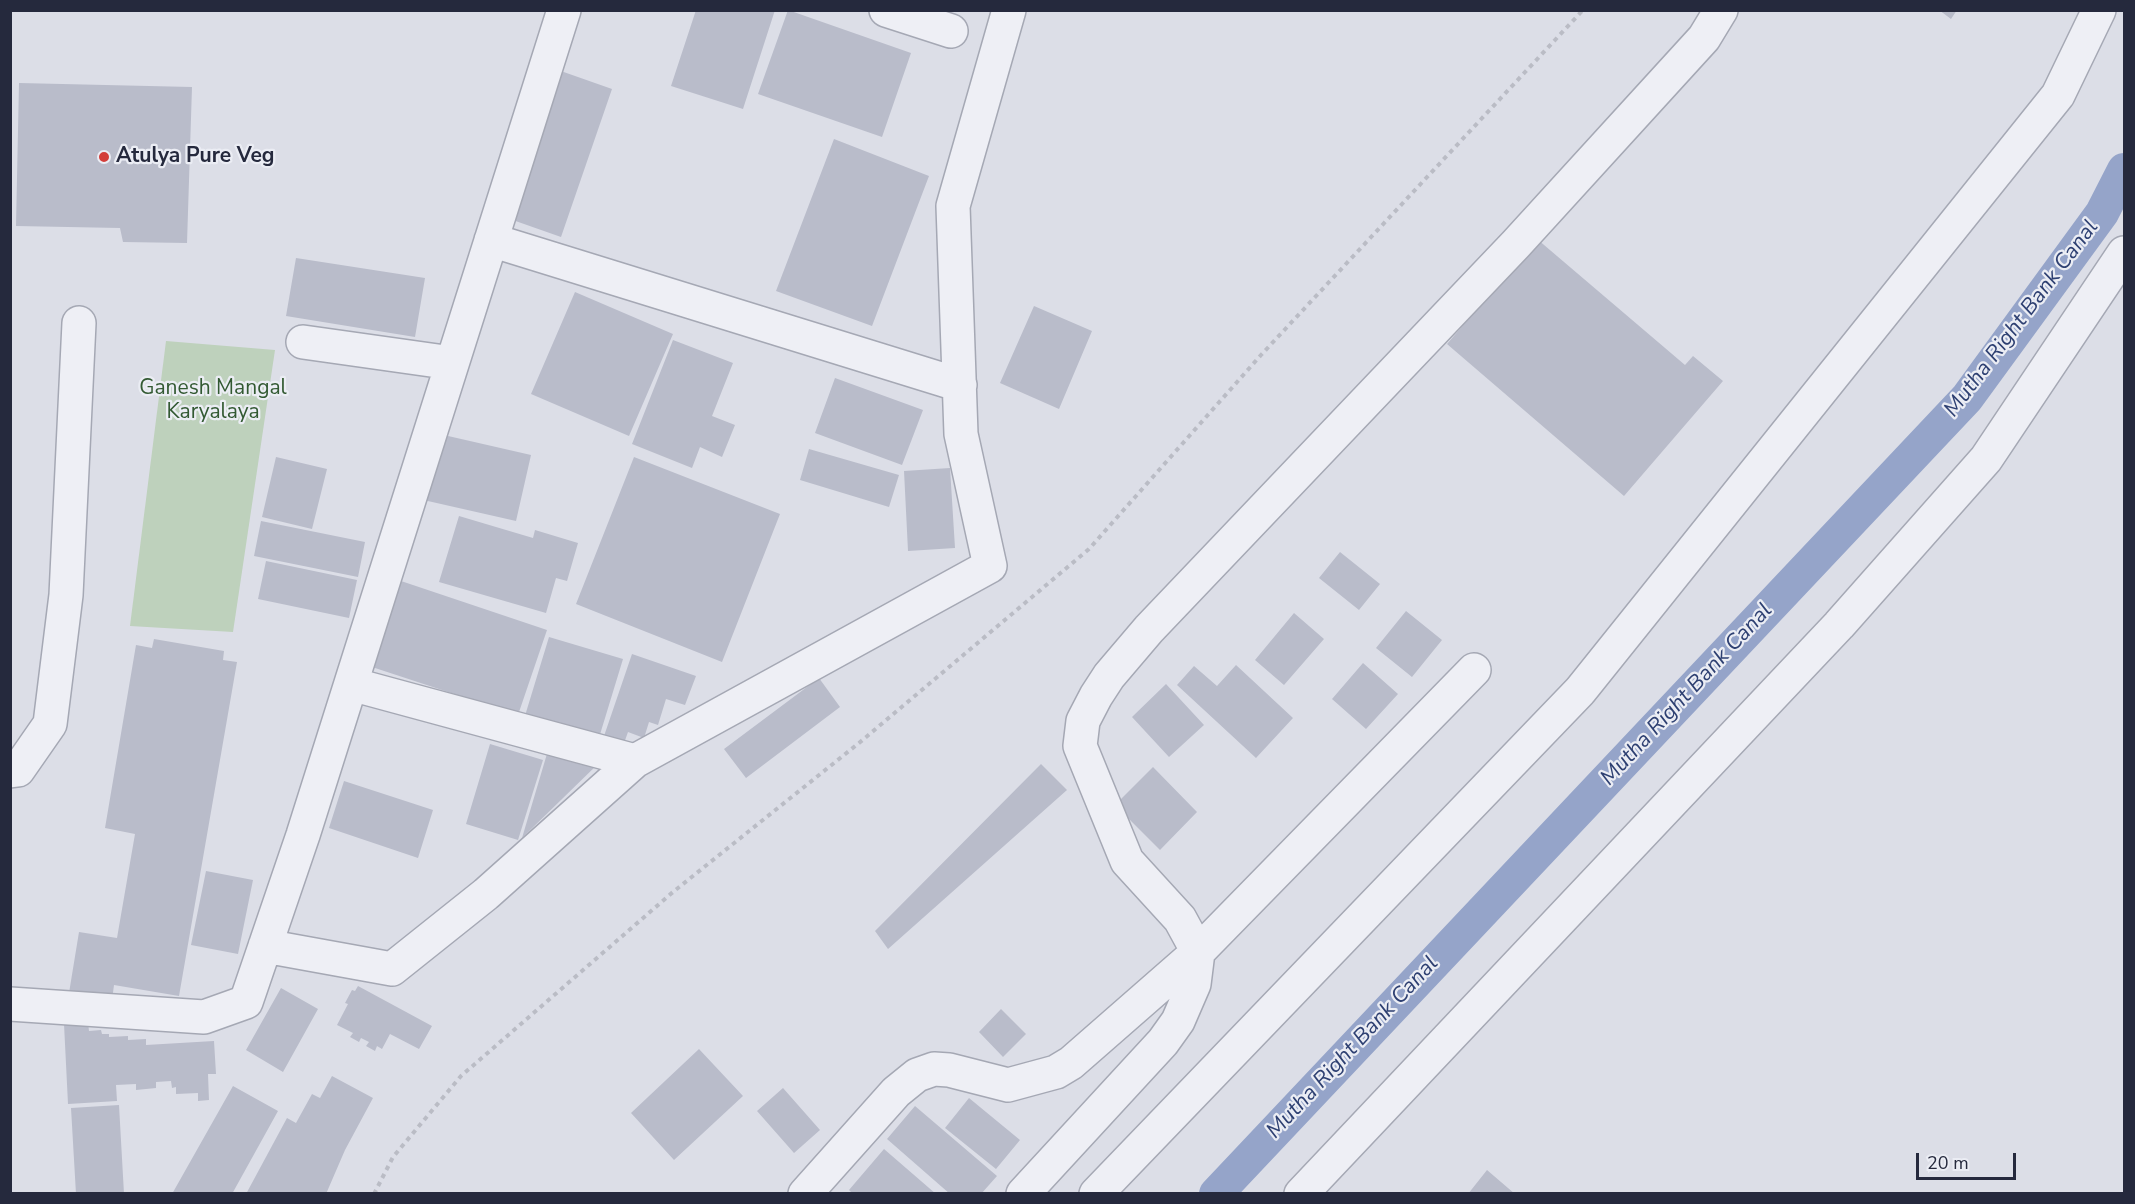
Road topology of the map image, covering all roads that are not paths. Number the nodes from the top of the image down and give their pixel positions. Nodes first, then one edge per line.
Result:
1 (564, 10) edge
2 (886, 10) edge
3 (1009, 10) edge
4 (1721, 10) edge
5 (2099, 10) edge
6 (951, 31) dead end
7 (492, 240) junction
8 (2124, 253) edge
9 (79, 322) dead end
10 (303, 342) dead end
11 (453, 363) junction
12 (960, 385) junction
13 (1474, 670) dead end
14 (351, 684) junction
15 (635, 761) junction
16 (10, 771) edge
17 (265, 946) junction
18 (1198, 952) junction
19 (10, 1004) edge
20 (805, 1194) edge
21 (1023, 1194) edge
22 (1096, 1194) edge
23 (1301, 1194) edge

1 - 7 street
2 - 6 street
3 - 12 street
4 - 18 street
5 - 22 street
7 - 11 street
7 - 12 street
8 - 23 street
9 - 16 street
10 - 11 street
11 - 14 street
12 - 15 street
13 - 18 street
14 - 15 street
14 - 17 street
15 - 17 street
17 - 19 street
18 - 20 street
18 - 21 street

